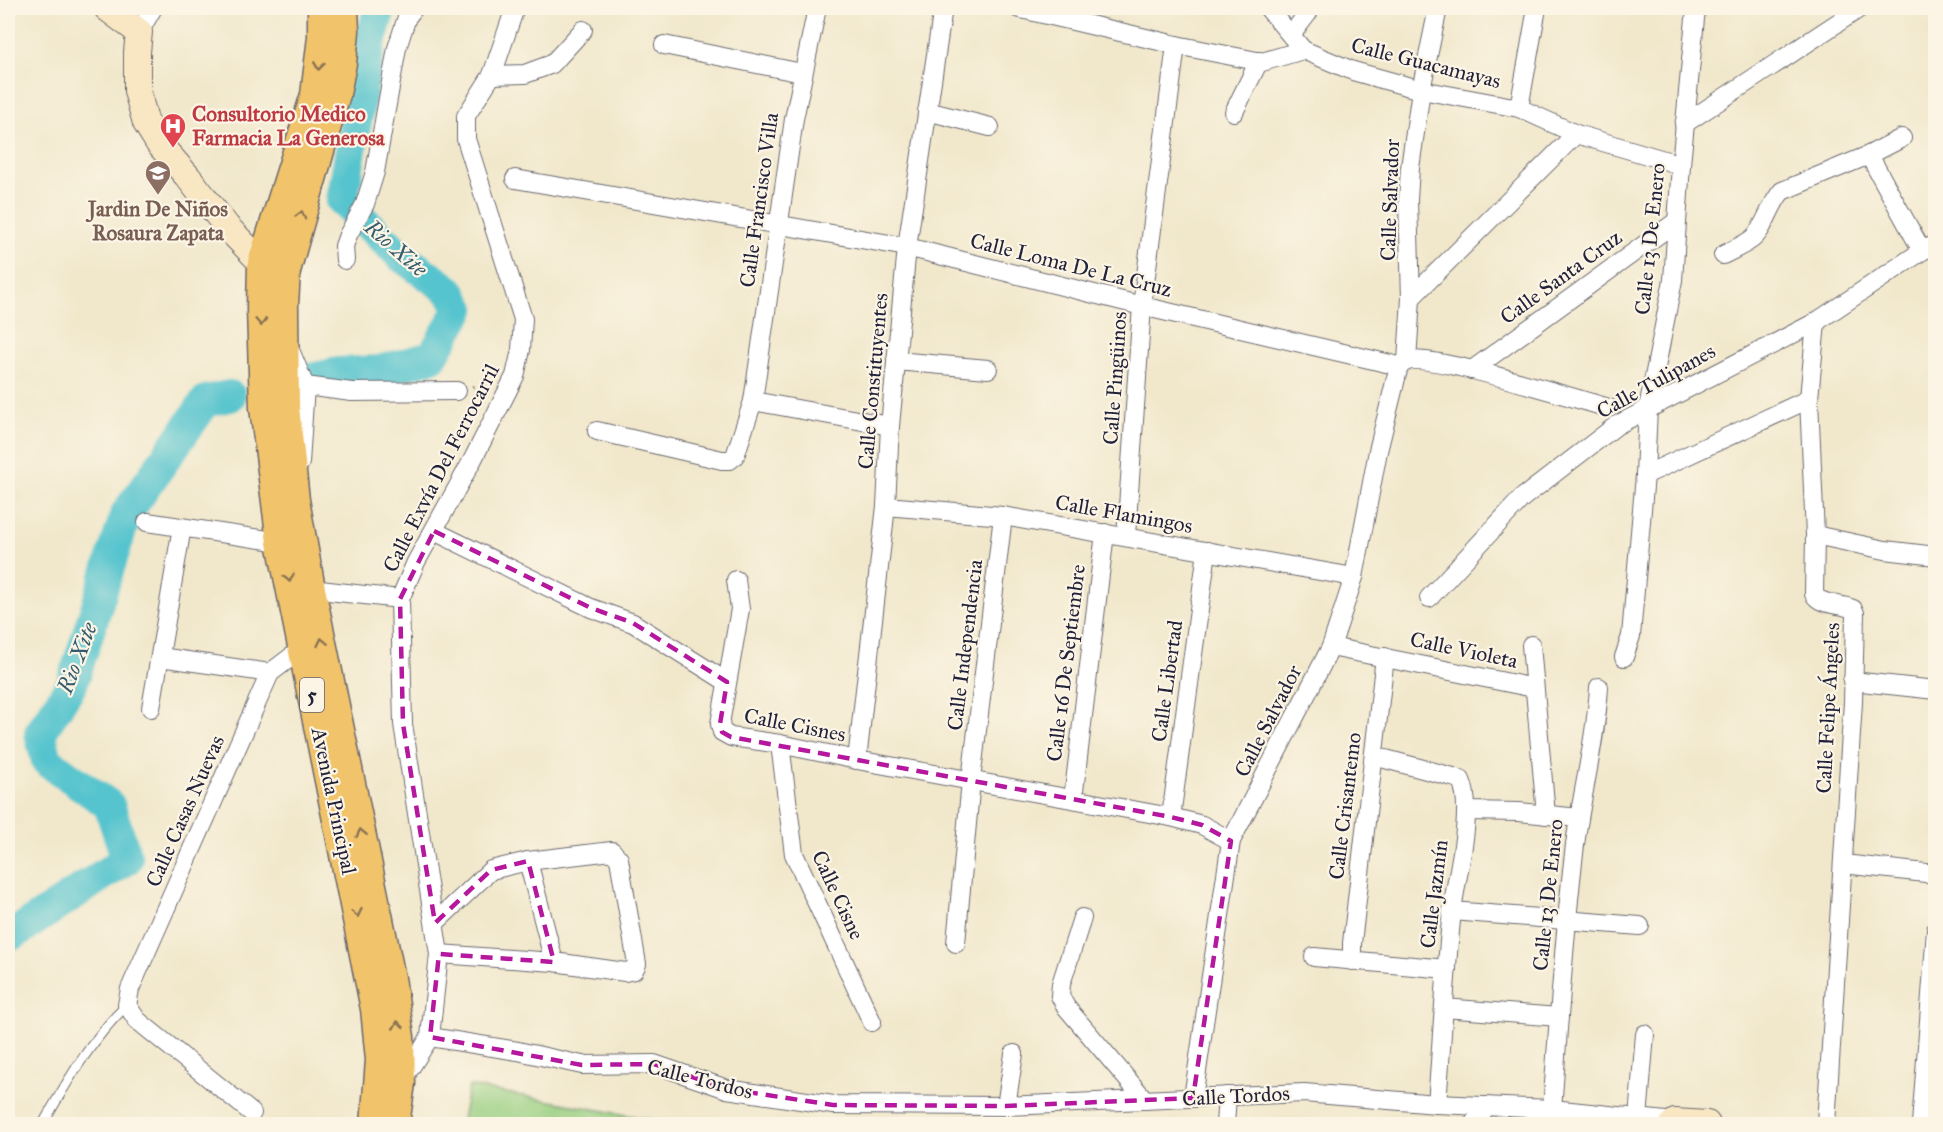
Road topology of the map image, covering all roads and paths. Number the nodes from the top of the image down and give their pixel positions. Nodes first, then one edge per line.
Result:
1 (107, 8) edge
2 (153, 8) edge
3 (322, 8) edge
4 (344, 8) edge
5 (414, 8) edge
6 (514, 8) edge
7 (817, 8) edge
8 (943, 8) edge
9 (1017, 8) edge
10 (1268, 8) edge
11 (1310, 8) edge
12 (1438, 8) edge
13 (1537, 8) edge
14 (1696, 8) edge
15 (1860, 8) edge
16 (1059, 12) edge
17 (583, 30) dead end
18 (139, 32) junction
19 (1291, 36) junction
20 (664, 45) dead end
21 (1176, 45) junction
22 (1303, 50) junction
23 (1259, 61) junction
24 (802, 73) junction
25 (492, 75) junction
26 (1421, 90) junction
27 (1519, 108) junction
28 (927, 111) junction
29 (1234, 112) dead end
30 (1684, 124) junction
31 (990, 128) dead end
32 (1576, 134) junction
33 (1902, 138) dead end
34 (1869, 155) junction
35 (1681, 165) junction
36 (515, 179) dead end
37 (1677, 221) junction
38 (778, 225) junction
39 (907, 247) junction
40 (1929, 248) edge
41 (1724, 255) dead end
42 (345, 260) dead end
43 (274, 267) junction
44 (1411, 298) junction
45 (1142, 306) junction
46 (1816, 322) junction
47 (283, 333) junction
48 (896, 361) junction
49 (1403, 364) junction
50 (988, 369) dead end
51 (1472, 370) junction
52 (515, 376) junction
53 (305, 386) junction
54 (457, 391) joint
55 (1809, 399) junction
56 (753, 401) junction
57 (1609, 408) dead end
58 (1648, 408) junction
59 (890, 426) junction
60 (597, 431) dead end
61 (1645, 475) junction
62 (295, 500) junction
63 (886, 506) junction
64 (1003, 516) junction
65 (147, 522) dead end
66 (182, 527) junction
67 (434, 531) junction
68 (1105, 533) junction
69 (1815, 535) junction
70 (1126, 536) junction
71 (281, 542) junction
72 (1207, 551) junction
73 (1935, 556) edge
74 (1354, 577) junction
75 (736, 580) dead end
76 (312, 589) junction
77 (1429, 598) dead end
78 (400, 599) junction
79 (1531, 645) dead end
80 (1331, 647) junction
81 (303, 648) junction
82 (160, 657) junction
83 (1385, 657) junction
84 (1624, 657) dead end
85 (270, 673) junction
86 (727, 681) junction
87 (1852, 681) junction
88 (1599, 687) dead end
89 (1534, 688) junction
90 (1935, 690) edge
91 (151, 708) dead end
92 (780, 744) junction
93 (1374, 756) junction
94 (857, 760) junction
95 (971, 780) junction
96 (1073, 799) junction
97 (1467, 811) junction
98 (1546, 815) junction
99 (1171, 817) junction
100 (1579, 818) junction
101 (1231, 841) junction
102 (528, 861) junction
103 (1843, 864) junction
104 (1935, 877) edge
105 (1452, 911) junction
106 (1082, 918) dead end
107 (1566, 919) junction
108 (435, 923) junction
109 (1640, 926) dead end
110 (1935, 930) edge
111 (956, 943) dead end
112 (439, 954) junction
113 (1314, 957) dead end
114 (1352, 961) junction
115 (554, 962) junction
116 (1447, 969) junction
117 (127, 1005) junction
118 (1444, 1008) junction
119 (1559, 1017) junction
120 (872, 1022) dead end
121 (1645, 1034) dead end
122 (430, 1037) junction
123 (1014, 1054) dead end
124 (401, 1083) junction
125 (1227, 1096) junction
126 (1193, 1098) junction
127 (1145, 1100) junction
128 (1437, 1104) junction
129 (1006, 1106) junction
130 (1487, 1106) junction
131 (1552, 1109) junction
132 (252, 1113) dead end
133 (1638, 1118) junction
134 (1674, 1123) edge
135 (43, 1125) edge
136 (375, 1125) edge
137 (395, 1125) edge
138 (1225, 1125) edge
139 (1473, 1125) edge
140 (1707, 1125) edge
141 (1826, 1125) edge
142 (1921, 1125) edge

1 - 18 street
2 - 18 street
3 -> 43 main road, 5
43 -> 4 main road, 5
5 - 42 street
6 - 25 street, Calle Exvía Del Ferrocarril
7 - 24 street, Calle Francisco Villa
8 - 28 street, Calle Constituyentes
9 - 16 street
10 - 19 street
11 - 19 street
12 - 26 street, Calle Salvador
13 - 27 street
14 - 30 street, Calle 13 De Enero
15 - 30 street
16 - 21 street
17 - 25 street
18 - 43 street
19 - 22 street
20 - 24 street
21 - 23 street
21 - 45 street, Calle Pingüinos
22 - 23 street
22 - 26 street, Calle Guacamayas
23 - 29 street
24 - 38 street, Calle Francisco Villa
25 - 52 street, Calle Exvía Del Ferrocarril
26 - 27 street, Calle Guacamayas
26 - 44 street, Calle Salvador
27 - 32 street, Calle Guacamayas
28 - 31 street
28 - 39 street, Calle Constituyentes
30 - 35 street, Calle 13 De Enero
32 - 35 street, Calle Guacamayas
32 - 44 street
33 - 34 street
34 - 40 street
34 - 41 street
35 - 37 street, Calle 13 De Enero
36 - 38 street, Calle Loma De La Cruz
37 - 51 street, Calle Santa Cruz
37 - 58 street, Calle 13 De Enero
38 - 39 street, Calle Loma De La Cruz
38 - 56 street, Calle Francisco Villa
39 - 45 street, Calle Loma De La Cruz
39 - 48 street, Calle Constituyentes
40 - 46 street, Calle Tulipanes
43 - 47 main road, Avenida Principal / 5
43 -> 71 main road, Avenida Principal / 5
44 - 49 street, Calle Salvador
45 - 49 street, Calle Loma De La Cruz
45 - 70 street, Calle Pingüinos
46 - 55 street, Calle Felipe Ángeles
46 - 58 street, Calle Tulipanes
47 - 53 street
47 - 62 main road, Avenida Principal / 5
48 - 50 street
48 - 59 street, Calle Constituyentes
49 - 51 street, Calle Loma De La Cruz
49 - 74 street, Calle Salvador
51 - 57 street, Calle Loma De La Cruz
52 - 54 path
52 - 67 street, Calle Exvía Del Ferrocarril
53 - 54 street
53 - 62 street
55 - 61 street
55 - 69 street, Calle Felipe Ángeles
56 - 59 street
56 - 60 street, Calle Francisco Villa
58 - 61 street, Calle 13 De Enero
58 - 77 street, Calle Tulipanes
59 - 63 street, Calle Constituyentes
61 - 84 street, Calle 13 De Enero
62 - 76 main road, Avenida Principal / 5
63 - 64 street, Calle Flamingos
63 - 94 street, Calle Constituyentes
64 - 68 street, Calle Flamingos
64 - 95 street, Calle Independencia
65 - 66 street
66 - 71 street
66 - 82 street
67 - 78 street, Calle Exvía Del Ferrocarril
67 - 86 street, Calle Cisnes
68 - 70 street, Calle Flamingos
68 - 96 street, Calle 16 De Septiembre
69 - 73 street
69 - 87 street, Calle Felipe Ángeles
70 - 72 street, Calle Flamingos
71 -> 81 main road, Avenida Principal / 5
72 - 74 street, Calle Flamingos
72 - 99 street, Calle Libertad
74 - 80 street, Calle Salvador
75 - 86 street
76 - 78 street
124 -> 76 main road, Avenida Principal / 5
78 - 108 street, Calle Exvía Del Ferrocarril
79 - 89 street
80 - 83 street, Calle Violeta
80 - 101 street, Calle Salvador
81 - 85 street, Calle Casas Nuevas
81 -> 136 main road, Avenida Principal / 5
82 - 85 street
82 - 91 street
83 - 89 street, Calle Violeta
83 - 93 street, Calle Crisantemo
85 - 117 street, Calle Casas Nuevas
86 - 92 street, Calle Cisnes
87 - 90 street
87 - 103 street, Calle Felipe Ángeles
88 - 100 street, Calle 13 De Enero
89 - 98 street, Calle Violeta
92 - 94 street, Calle Cisnes
92 - 120 street, Calle Cisne
93 - 97 street, Calle Jazmín
93 - 114 street, Calle Crisantemo
94 - 95 street, Calle Cisnes
95 - 96 street, Calle Cisnes
95 - 111 street, Calle Independencia
96 - 99 street, Calle Cisnes
97 - 98 street
97 - 105 street, Calle Jazmín
98 - 100 street
99 - 101 street, Calle Cisnes
100 - 107 street, Calle 13 De Enero
101 - 126 street, Calle Salvador
102 - 108 street
102 - 115 street
102 - 115 street
103 - 104 street
103 - 141 street, Calle Felipe Ángeles
105 - 107 street
105 - 116 street, Calle Jazmín
106 - 127 street
107 - 109 street
107 - 119 street, Calle 13 De Enero
108 - 112 street, Calle Exvía Del Ferrocarril
110 - 142 street
112 - 115 street
112 - 122 street, Calle Exvía Del Ferrocarril
113 - 114 street
114 - 116 street
116 - 118 street, Calle Jazmín
117 - 132 street
117 - 135 lane
118 - 119 street
118 - 128 street, Calle Jazmín
119 - 131 street, Calle 13 De Enero
121 - 133 street
122 - 124 street
122 - 129 street, Calle Tordos
123 - 129 street
124 - 137 main road, Avenida Principal / 5
125 - 126 street, Calle Tordos
125 - 128 street, Calle Tordos
125 - 138 street
126 - 127 street, Calle Tordos
127 - 129 street, Calle Tordos
128 - 130 street, Calle Tordos
130 - 131 street, Calle Tordos
130 - 139 street
131 - 133 street, Calle Tordos
133 - 134 street, Calle Tordos
134 - 140 street, Calle Tordos

